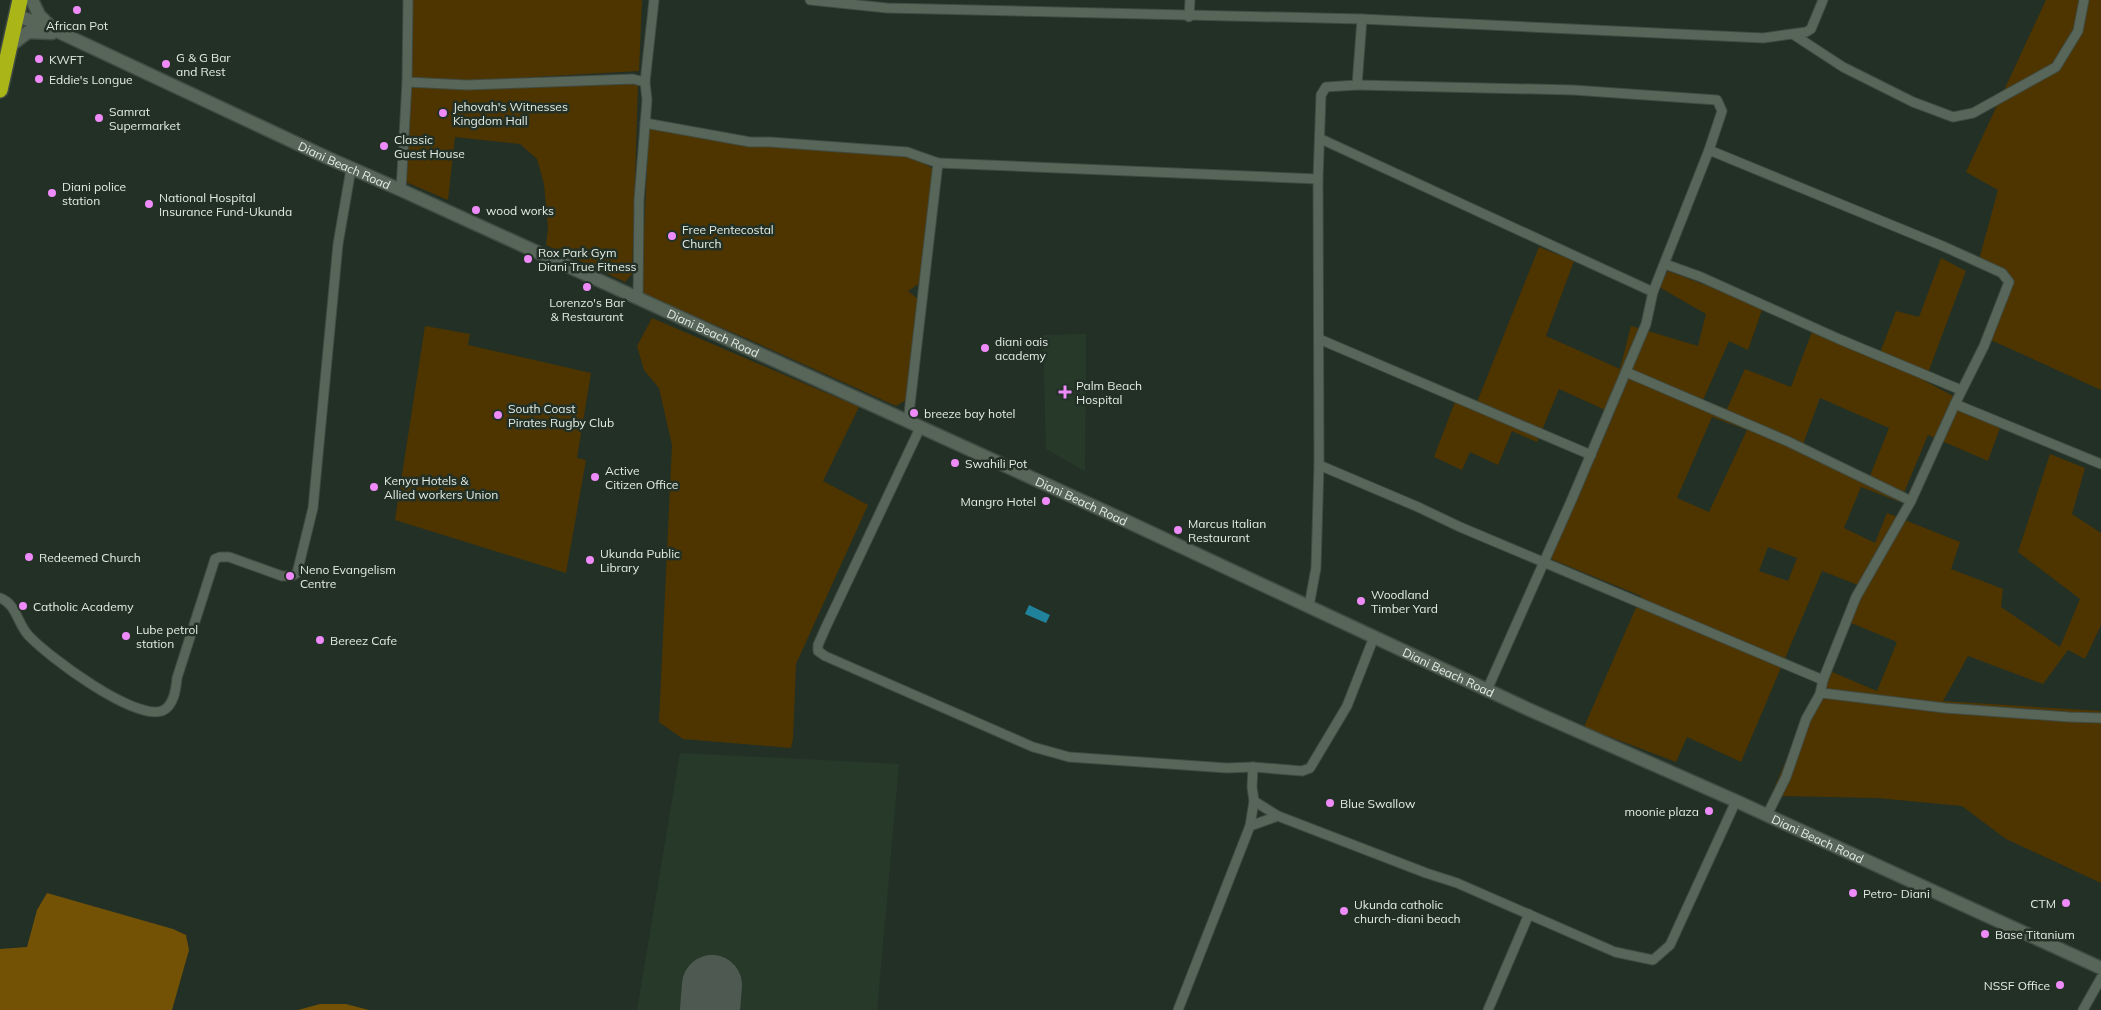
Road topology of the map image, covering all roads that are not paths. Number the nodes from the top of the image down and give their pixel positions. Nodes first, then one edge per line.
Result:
1 (20, 0) edge
2 (32, 0) edge
3 (408, 0) edge
4 (654, 0) edge
5 (810, 0) edge
6 (1190, 0) edge
7 (1823, 0) edge
8 (2084, 0) edge
9 (16, 16) junction
10 (1189, 17) junction
11 (1362, 19) junction
12 (1794, 34) junction
13 (62, 35) junction
14 (10, 46) junction
15 (407, 82) junction
16 (645, 82) junction
17 (1357, 85) junction
18 (0, 90) edge
19 (645, 123) junction
20 (1321, 139) junction
21 (1709, 150) junction
22 (938, 163) junction
23 (351, 169) junction
24 (1318, 180) junction
25 (401, 190) junction
26 (1665, 264) junction
27 (1653, 292) junction
28 (638, 299) junction
29 (1319, 338) junction
30 (1626, 372) junction
31 (1961, 390) junction
32 (1954, 404) junction
33 (908, 422) junction
34 (920, 428) junction
35 (1591, 454) junction
36 (2101, 464) edge
37 (1319, 465) junction
38 (1911, 501) junction
39 (1544, 562) junction
40 (0, 598) edge
41 (1310, 606) junction
42 (1374, 638) junction
43 (1823, 680) junction
44 (1488, 690) junction
45 (1820, 694) junction
46 (2101, 718) edge
47 (1253, 768) junction
48 (1254, 801) junction
49 (1736, 801) junction
50 (1768, 815) junction
51 (1278, 816) junction
52 (1250, 826) junction
53 (1529, 914) junction
54 (2101, 968) edge
55 (2101, 978) edge
56 (1178, 1010) edge
57 (1488, 1010) edge
58 (2083, 1010) edge

1 - 9 highway
2 - 13 main road
3 - 15 street
4 - 16 street
5 - 10 street
6 - 10 street
7 - 12 street
8 - 12 street
9 - 13 main road
9 - 14 highway
10 - 11 street
11 - 12 street
11 - 17 street
13 - 14 main road
13 - 23 main road, Diani Beach Road
14 - 18 highway
15 - 16 street
15 - 25 street
16 - 19 street
17 - 20 street
17 - 21 street
19 - 22 street
19 - 28 street
20 - 24 street
20 - 27 street
21 - 26 street
21 - 31 street
22 - 24 street
22 - 33 street
23 - 25 main road, Diani Beach Road
23 - 40 street
24 - 29 street
25 - 28 main road, Diani Beach Road
26 - 27 street
26 - 31 street
27 - 30 street
28 - 33 main road, Diani Beach Road
29 - 35 street
29 - 37 street
30 - 35 street
30 - 38 street
31 - 32 street
32 - 36 street
32 - 38 street
33 - 34 main road, Diani Beach Road
34 - 41 main road, Diani Beach Road
34 - 47 street
35 - 39 street
37 - 39 street
37 - 41 street
38 - 43 street
39 - 43 street
39 - 44 street
41 - 42 main road, Diani Beach Road
42 - 44 main road, Diani Beach Road
42 - 47 street
43 - 45 street
44 - 49 main road, Diani Beach Road
45 - 46 street
45 - 50 street
47 - 48 street
48 - 51 street
48 - 52 street
49 - 50 main road, Diani Beach Road
49 - 53 street
50 - 54 main road, Diani Beach Road
51 - 52 street
51 - 53 street
52 - 56 street
53 - 57 street
55 - 58 street

